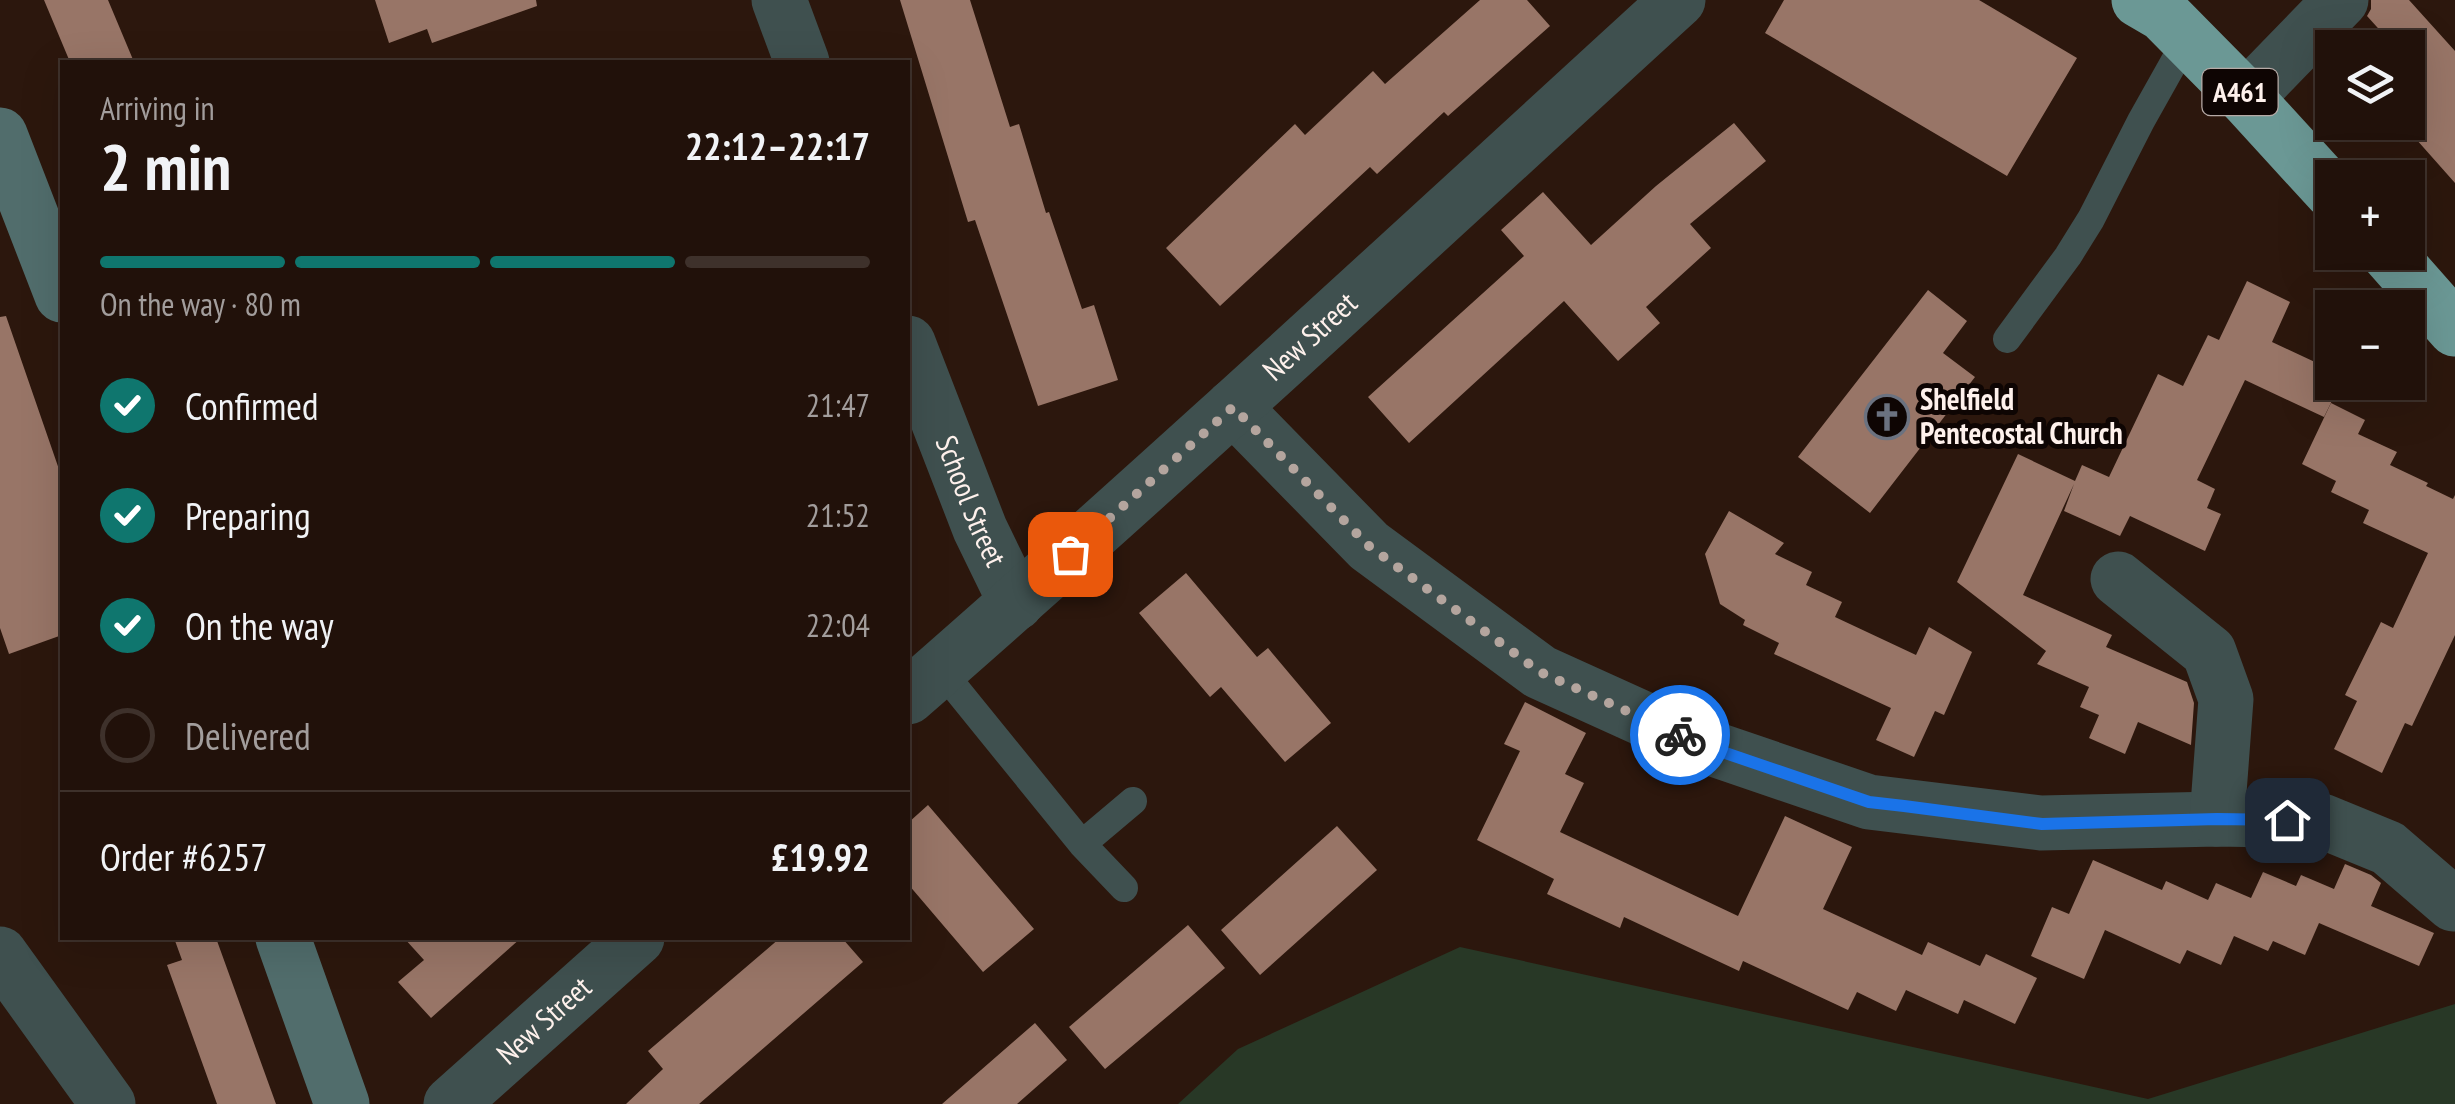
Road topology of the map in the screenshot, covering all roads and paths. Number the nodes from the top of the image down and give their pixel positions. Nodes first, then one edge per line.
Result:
1 (779, 0) edge
2 (1678, 0) edge
3 (2139, 0) edge
4 (2341, 0) edge
5 (2187, 39) junction
6 (801, 60) edge
7 (2246, 98) junction
8 (0, 136) edge
9 (2315, 173) edge
10 (2404, 270) edge
11 (60, 290) edge
12 (2454, 324) edge
13 (2007, 339) dead end
14 (910, 348) edge
15 (1233, 407) junction
16 (2118, 579) dead end
17 (1016, 603) junction
18 (924, 683) edge
19 (1133, 801) dead end
20 (2217, 819) junction
21 (1082, 844) junction
22 (1124, 888) dead end
23 (2454, 904) edge
24 (284, 940) edge
25 (635, 940) edge
26 (0, 954) edge
27 (108, 1104) edge
28 (342, 1104) edge
29 (451, 1104) edge

1 - 6 street
2 - 15 street, New Street
3 - 5 highway, A461
4 - 7 street
5 - 7 highway, A461
5 - 13 lane
7 - 9 highway, A461
8 - 11 street
10 - 12 highway
14 - 17 street, School Street
15 - 17 street, New Street
15 - 20 street
16 - 20 street
17 - 18 street, New Street
18 - 21 lane, New Street
19 - 21 lane
20 - 23 street
21 - 22 lane, New Street
24 - 28 street
25 - 29 street, New Street
26 - 27 street

